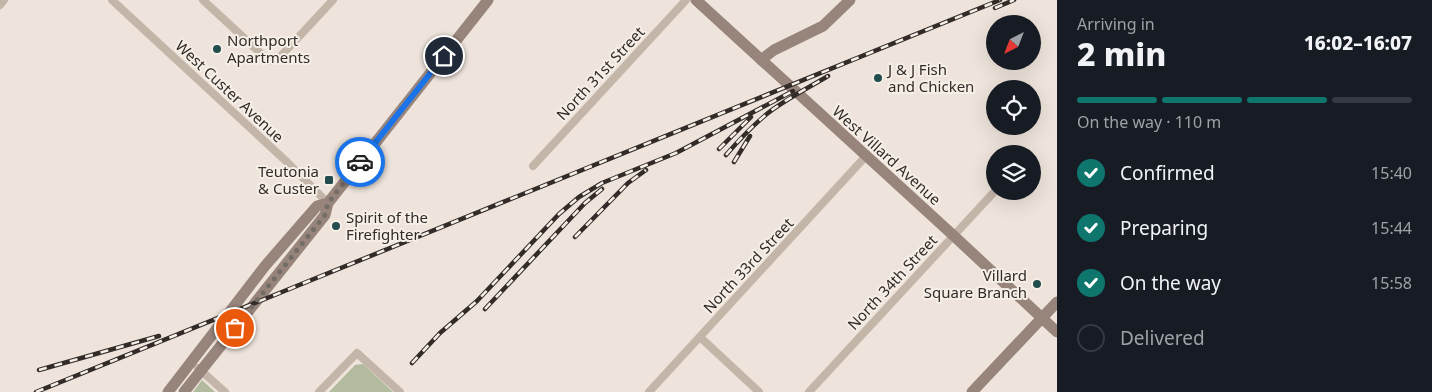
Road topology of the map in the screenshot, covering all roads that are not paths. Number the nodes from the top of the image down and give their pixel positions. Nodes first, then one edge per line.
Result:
1 (4, 0) edge
2 (112, 0) edge
3 (203, 0) edge
4 (333, 0) edge
5 (488, 0) edge
6 (686, 0) edge
7 (696, 0) edge
8 (850, 0) edge
9 (0, 5) edge
10 (761, 60) junction
11 (866, 156) junction
12 (533, 166) dead end
13 (987, 200) edge
14 (328, 203) junction
15 (954, 236) junction
16 (1057, 302) edge
17 (1042, 318) junction
18 (1057, 332) edge
19 (700, 337) junction
20 (191, 362) junction
21 (201, 370) junction
22 (168, 392) edge
23 (184, 392) edge
24 (225, 392) edge
25 (319, 392) edge
26 (400, 392) edge
27 (649, 392) edge
28 (759, 392) edge
29 (809, 392) edge
30 (972, 392) edge

1 - 9 street
2 - 14 street, West Custer Avenue
3 - 4 street
5 - 14 main road
6 - 12 street, North 31st Street
7 - 10 main road, West Villard Avenue
8 - 10 main road
10 - 11 main road, West Villard Avenue
11 - 15 main road, West Villard Avenue
11 - 19 street, North 33rd Street
13 - 15 street, North 34th Street
14 - 20 main road
14 - 21 main road
15 - 17 main road, West Villard Avenue
15 - 29 street, North 34th Street
16 - 17 main road
17 - 18 main road, West Villard Avenue
17 - 30 main road
19 - 27 street, North 33rd Street
19 - 28 street
20 - 21 street
20 - 22 main road
21 - 23 main road
21 - 24 street
25 - 26 street

